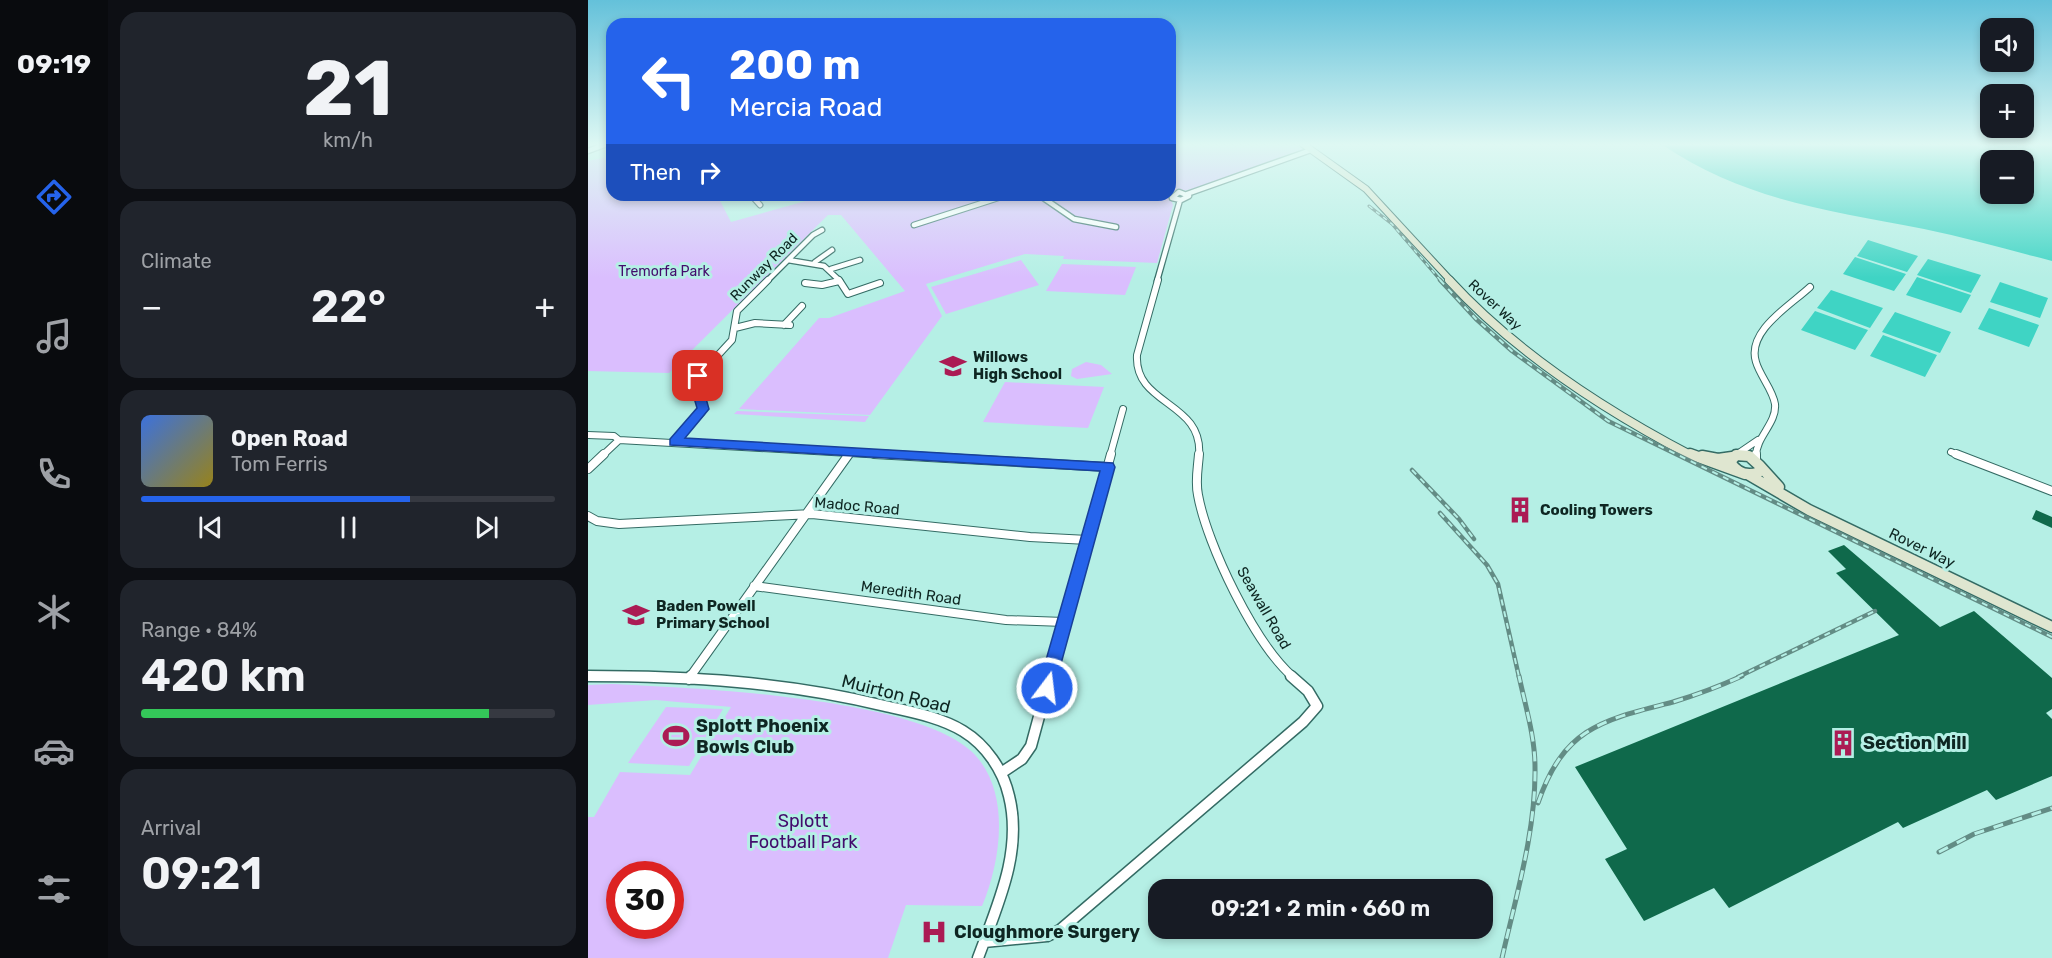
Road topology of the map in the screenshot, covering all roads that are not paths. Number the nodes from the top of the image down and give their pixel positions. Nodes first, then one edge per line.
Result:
1 (1202, 189) edge
2 (1365, 189) edge
3 (1187, 194) junction
4 (1176, 196) edge
5 (1176, 196) edge
6 (757, 201) edge
7 (989, 201) edge
8 (1046, 201) edge
9 (1173, 201) edge
10 (762, 206) dead end
11 (934, 219) junction
12 (941, 224) dead end
13 (914, 225) dead end
14 (1116, 228) dead end
15 (822, 230) dead end
16 (832, 250) dead end
17 (788, 260) junction
18 (860, 260) dead end
19 (815, 262) junction
20 (831, 269) junction
21 (839, 281) junction
22 (805, 283) dead end
23 (880, 284) dead end
24 (1810, 287) dead end
25 (802, 306) dead end
26 (735, 328) junction
27 (1124, 408) dead end
28 (588, 435) edge
29 (619, 440) junction
30 (1758, 440) junction
31 (675, 442) junction
32 (850, 452) junction
33 (1951, 452) dead end
34 (1694, 455) junction
35 (1734, 456) junction
36 (1758, 464) junction
37 (1108, 467) junction
38 (588, 469) edge
39 (1747, 475) junction
40 (1781, 491) junction
41 (2052, 491) edge
42 (805, 515) junction
43 (588, 516) edge
44 (1088, 540) junction
45 (754, 586) junction
46 (1064, 622) junction
47 (2052, 627) edge
48 (588, 676) edge
49 (689, 679) junction
50 (1001, 773) junction
51 (984, 942) junction
52 (978, 958) edge

1 - 3 street
2 - 34 street, Rover Way
3 - 4 street
3 - 5 street
6 - 10 street
7 - 11 street
8 - 14 street
9 - 51 street, Seawall Road
11 - 12 street
11 - 13 street
15 - 17 street, Runway Road
16 - 19 street
17 - 19 street
17 - 26 street, Runway Road
18 - 20 street
19 - 20 street
20 - 21 street
21 - 22 street
21 - 23 street
24 - 30 street
25 - 26 street
26 - 31 street, Runway Road
27 - 37 street
28 - 29 street
29 - 31 street
29 - 38 street
30 - 35 street
30 - 36 street
31 - 32 street
32 - 37 street
32 - 42 street
33 - 41 street
34 - 35 street, Rover Way
34 - 39 street, Rover Way
35 - 36 street, Rover Way
35 - 39 street
36 - 39 street
36 - 40 street, Rover Way
37 - 44 street
39 - 40 street, Rover Way
40 - 47 street, Rover Way
42 - 43 street, Madoc Road
42 - 44 street, Madoc Road
42 - 45 street
44 - 46 street
45 - 46 street, Meredith Road
45 - 49 street
46 - 50 street
48 - 49 street, Muirton Road
49 - 50 street, Muirton Road
50 - 51 street, Muirton Road
51 - 52 street, Muirton Road

